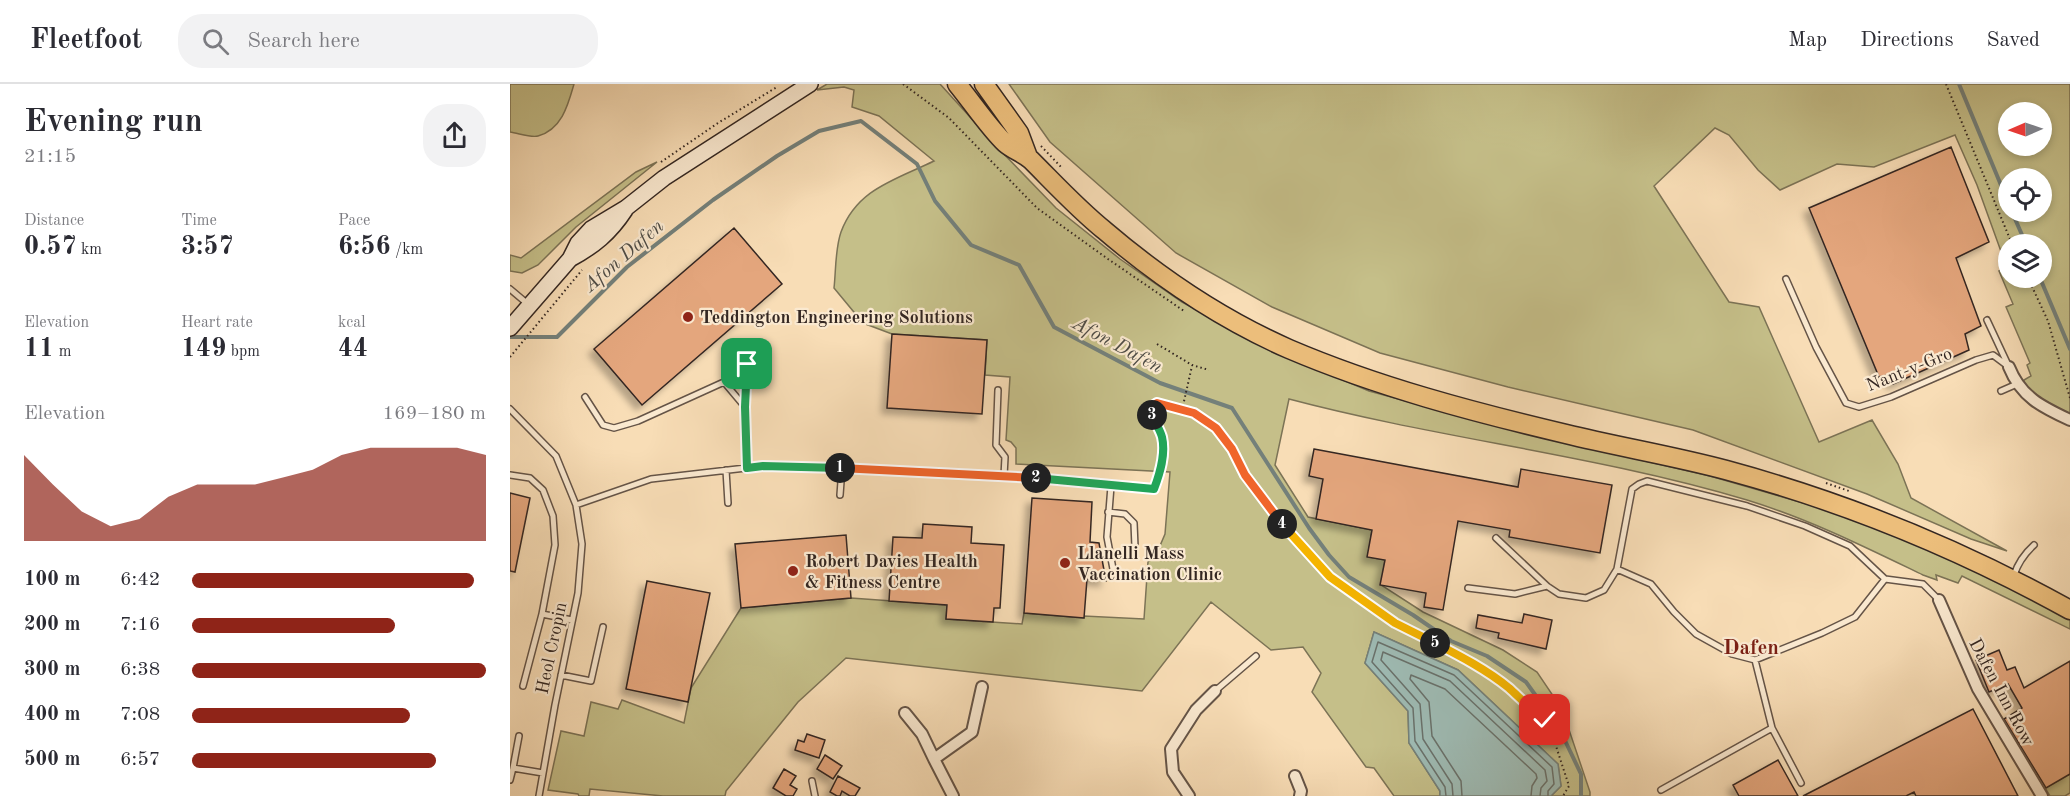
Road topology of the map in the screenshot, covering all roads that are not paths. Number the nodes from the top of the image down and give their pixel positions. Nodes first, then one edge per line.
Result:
1 (810, 84) edge
2 (957, 84) edge
3 (984, 84) edge
4 (1034, 151) junction
5 (1786, 279) dead end
6 (510, 289) edge
7 (529, 305) junction
8 (1987, 320) dead end
9 (510, 327) edge
10 (2009, 367) junction
11 (724, 382) junction
12 (2017, 384) junction
13 (998, 390) dead end
14 (2001, 391) dead end
15 (585, 397) dead end
16 (745, 407) junction
17 (511, 412) edge
18 (2070, 420) edge
19 (747, 468) junction
20 (842, 468) junction
21 (726, 470) junction
22 (510, 475) edge
23 (1004, 476) junction
24 (1111, 486) junction
25 (1154, 489) road end
26 (840, 495) dead end
27 (728, 503) dead end
28 (576, 505) junction
29 (1108, 513) junction
30 (1496, 538) dead end
31 (2034, 545) dead end
32 (1135, 547) dead end
33 (1617, 569) junction
34 (1113, 570) dead end
35 (1885, 579) junction
36 (2012, 579) junction
37 (1546, 586) junction
38 (1468, 588) dead end
39 (1939, 600) joint
40 (2070, 610) edge
41 (542, 614) junction
42 (572, 620) junction
43 (603, 627) dead end
44 (1256, 656) dead end
45 (1755, 660) junction
46 (561, 675) junction
47 (523, 686) dead end
48 (982, 687) dead end
49 (1215, 691) joint
50 (905, 713) dead end
51 (1772, 728) junction
52 (519, 736) dead end
53 (934, 759) junction
54 (513, 768) junction
55 (543, 773) junction
56 (1295, 776) dead end
57 (510, 780) edge
58 (812, 781) dead end
59 (1801, 783) dead end
60 (1661, 790) dead end
61 (539, 796) edge
62 (814, 796) edge
63 (953, 796) edge
64 (1189, 796) edge
65 (1300, 796) edge
66 (2042, 796) edge

1 - 7 main road
2 - 4 highway
3 - 4 highway
4 - 36 highway
5 - 10 lane, Nant-y-Gro
6 - 7 lane
7 - 9 main road
8 - 10 lane
10 - 12 street
11 - 15 lane
11 - 16 lane
11 - 16 lane
12 - 14 lane
12 - 18 street
13 - 23 lane
16 - 19 lane
17 - 28 lane, Heol Cropin
19 - 20 lane
19 - 21 lane
20 - 23 lane
20 - 26 lane
21 - 27 lane
21 - 28 lane
22 - 41 lane
23 - 24 lane
24 - 25 lane
24 - 29 lane
28 - 42 lane, Heol Cropin
29 - 32 lane
29 - 34 lane
30 - 37 lane
31 - 36 lane
33 - 35 lane
33 - 37 lane
33 - 45 lane
35 - 39 lane
35 - 45 lane
36 - 40 highway
37 - 38 lane
39 - 66 street, Dafen Inn Row
41 - 42 lane
41 - 47 lane
42 - 46 lane, Heol Cropin
43 - 46 lane
44 - 49 lane
45 - 51 lane
46 - 55 lane, Heol Cropin
48 - 53 street
49 - 64 street
50 - 53 street
51 - 59 lane
51 - 60 lane
52 - 54 lane
53 - 63 street
54 - 55 lane
54 - 57 lane
55 - 61 lane, Heol Cropin
56 - 65 street
58 - 62 lane

